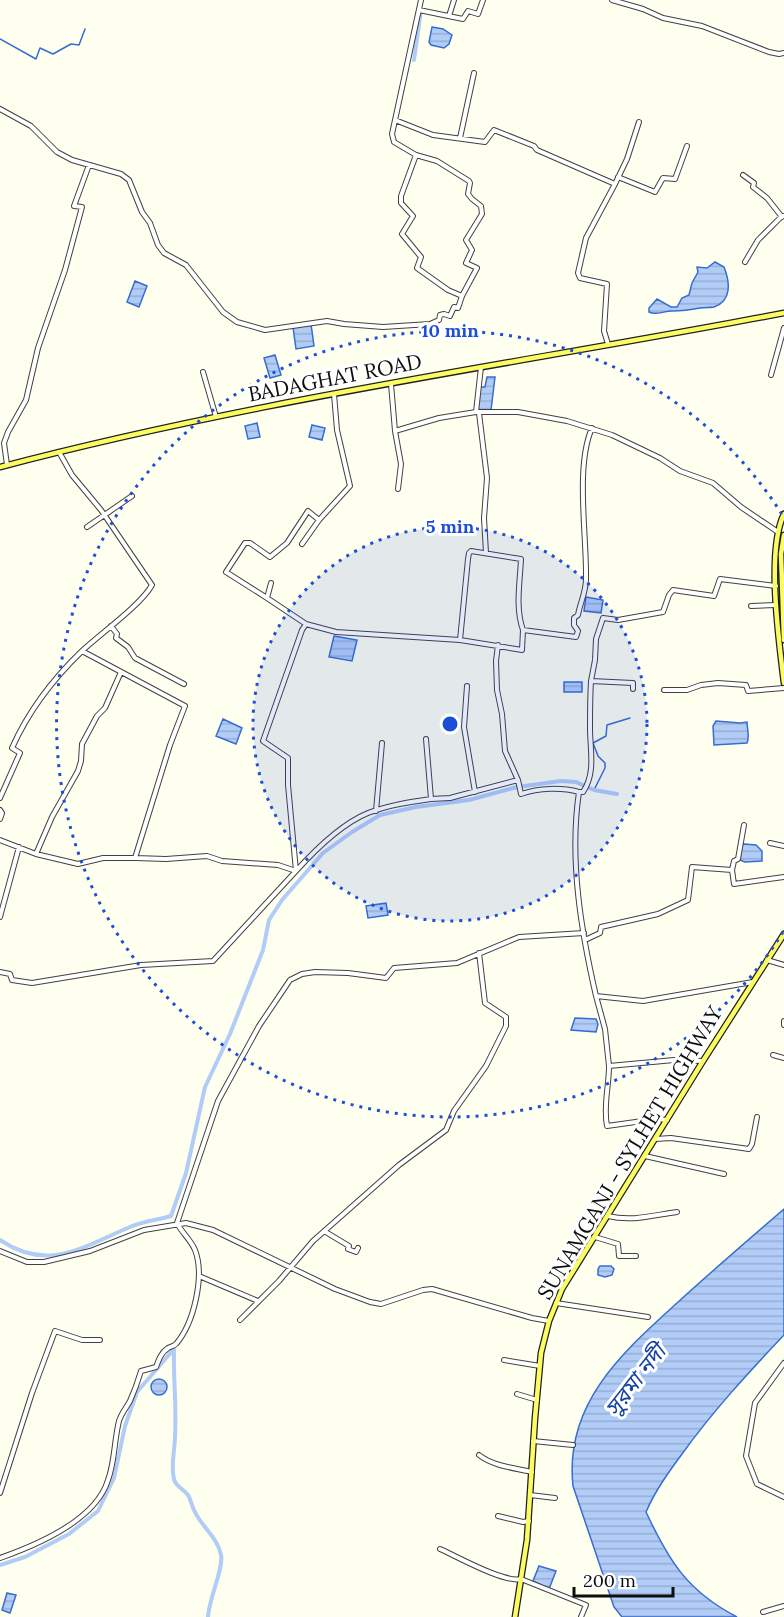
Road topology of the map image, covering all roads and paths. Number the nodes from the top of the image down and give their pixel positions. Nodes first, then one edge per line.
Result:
1 (421, 0) edge
2 (454, 0) edge
3 (483, 0) edge
4 (612, 0) edge
5 (419, 10) dead end
6 (449, 16) junction
7 (784, 53) edge
8 (474, 73) dead end
9 (0, 109) edge
10 (395, 120) junction
11 (639, 122) dead end
12 (460, 138) junction
13 (687, 146) dead end
14 (416, 155) junction
15 (89, 165) junction
16 (743, 175) dead end
17 (618, 177) junction
18 (615, 184) junction
19 (783, 216) edge
20 (745, 262) dead end
21 (462, 296) junction
22 (784, 313) edge
23 (784, 328) edge
24 (608, 344) junction
25 (481, 367) junction
26 (203, 372) dead end
27 (771, 375) dead end
28 (391, 384) junction
29 (334, 394) junction
30 (477, 412) junction
31 (216, 417) junction
32 (592, 428) junction
33 (395, 430) junction
34 (58, 452) junction
35 (8, 465) junction
36 (0, 467) edge
37 (398, 489) dead end
38 (132, 496) dead end
39 (784, 514) edge
40 (103, 516) junction
41 (319, 520) junction
42 (87, 526) dead end
43 (778, 532) junction
44 (784, 535) edge
45 (302, 544) dead end
46 (486, 553) junction
47 (783, 574) edge
48 (271, 582) dead end
49 (776, 586) junction
50 (267, 598) junction
51 (783, 601) edge
52 (776, 605) junction
53 (751, 606) dead end
54 (306, 624) junction
55 (111, 626) junction
56 (523, 630) junction
57 (460, 640) junction
58 (784, 640) edge
59 (498, 645) junction
60 (82, 651) junction
61 (121, 672) junction
62 (591, 681) junction
63 (784, 682) edge
64 (183, 684) dead end
65 (466, 686) dead end
66 (784, 688) edge
67 (633, 689) dead end
68 (664, 690) dead end
69 (426, 739) dead end
70 (382, 742) dead end
71 (518, 781) junction
72 (475, 792) junction
73 (581, 792) junction
74 (0, 798) edge
75 (431, 799) junction
76 (0, 810) edge
77 (376, 811) junction
78 (0, 819) edge
79 (744, 825) dead end
80 (0, 840) edge
81 (770, 843) dead end
82 (784, 846) edge
83 (19, 847) junction
84 (36, 854) junction
85 (135, 858) junction
86 (732, 870) junction
87 (296, 871) junction
88 (784, 877) edge
89 (0, 917) edge
90 (584, 933) junction
91 (784, 934) edge
92 (585, 940) junction
93 (479, 953) junction
94 (766, 959) junction
95 (784, 965) edge
96 (0, 972) edge
97 (753, 982) junction
98 (596, 996) junction
99 (773, 1055) dead end
100 (784, 1058) edge
101 (702, 1061) junction
102 (609, 1066) junction
103 (757, 1118) dead end
104 (667, 1119) junction
105 (655, 1139) junction
106 (645, 1155) junction
107 (724, 1174) dead end
108 (677, 1212) dead end
109 (608, 1216) junction
110 (177, 1223) junction
111 (324, 1231) junction
112 (595, 1237) junction
113 (358, 1248) dead end
114 (0, 1251) edge
115 (636, 1256) dead end
116 (291, 1266) junction
117 (199, 1276) junction
118 (258, 1301) junction
119 (556, 1303) junction
120 (648, 1317) dead end
121 (240, 1320) dead end
122 (549, 1321) junction
123 (100, 1340) dead end
124 (504, 1360) dead end
125 (784, 1363) edge
126 (540, 1366) junction
127 (517, 1394) dead end
128 (537, 1400) junction
129 (533, 1441) junction
130 (573, 1445) dead end
131 (479, 1455) dead end
132 (532, 1472) junction
133 (0, 1493) edge
134 (530, 1495) junction
135 (784, 1497) edge
136 (555, 1498) dead end
137 (498, 1516) dead end
138 (529, 1521) junction
139 (440, 1549) dead end
140 (0, 1558) edge
141 (521, 1580) junction
142 (784, 1606) edge
143 (763, 1612) dead end
144 (515, 1617) edge
145 (581, 1617) edge

1 - 10 street
2 - 6 street
3 - 6 street
4 - 7 street
5 - 6 street
8 - 12 street
9 - 15 street
10 - 12 street
10 - 14 street
11 - 17 street
12 - 18 street
13 - 17 street
14 - 21 street
14 - 21 street
15 - 21 street
15 - 35 street
16 - 19 street
17 - 18 street
18 - 24 street
19 - 20 street
22 - 24 main road, BADAGHAT ROAD
23 - 27 street
24 - 25 main road, BADAGHAT ROAD
25 - 28 main road, BADAGHAT ROAD
25 - 30 street
26 - 31 street
28 - 29 main road, BADAGHAT ROAD
28 - 33 street
29 - 31 main road, BADAGHAT ROAD
29 - 41 street
30 - 32 street
30 - 33 street
30 - 46 street
31 - 34 main road, BADAGHAT ROAD
32 - 43 street
32 - 56 street
33 - 37 street
34 - 35 main road, BADAGHAT ROAD
34 - 40 street
35 - 36 main road, BADAGHAT ROAD
38 - 40 street
39 - 43 main road
40 - 42 street
40 - 55 street
41 - 45 street
41 - 50 street
43 - 49 main road
44 - 47 main road
46 - 56 street
46 - 57 street
47 - 51 main road
48 - 50 street
49 - 52 main road
49 - 62 street
50 - 54 street
51 - 58 main road
52 - 53 street
52 - 63 main road
54 - 57 street
54 - 87 street
55 - 60 street
55 - 64 street
56 - 59 street
57 - 59 street
59 - 71 street
60 - 61 street
60 - 74 street
61 - 84 street
61 - 85 street
62 - 67 street
62 - 73 street
65 - 72 street
66 - 68 street
69 - 75 street
70 - 77 street
71 - 72 street
71 - 73 street
72 - 75 street
73 - 90 street
75 - 77 street
76 - 78 street
77 - 87 street
79 - 86 street
80 - 83 street
81 - 82 street
83 - 84 street
83 - 89 street
84 - 85 street
85 - 87 street
86 - 88 street
86 - 92 street
87 - 96 street
90 - 92 street
90 - 93 street
91 - 94 main road, SUNAMGANJ - SYLHET HIGHWAY
92 - 98 street
93 - 110 street
93 - 111 street
94 - 95 street
94 - 97 main road, SUNAMGANJ - SYLHET HIGHWAY
97 - 98 street
97 - 101 main road, SUNAMGANJ - SYLHET HIGHWAY
98 - 102 street
99 - 100 street
101 - 102 street
101 - 104 main road, SUNAMGANJ - SYLHET HIGHWAY
102 - 104 street
103 - 105 street
104 - 105 main road, SUNAMGANJ - SYLHET HIGHWAY
105 - 106 main road, SUNAMGANJ - SYLHET HIGHWAY
106 - 107 street
106 - 109 main road, SUNAMGANJ - SYLHET HIGHWAY
108 - 109 street
109 - 112 main road, SUNAMGANJ - SYLHET HIGHWAY
110 - 114 street
110 - 116 street
110 - 117 street
111 - 113 street
111 - 116 street
112 - 115 street
112 - 119 main road, SUNAMGANJ - SYLHET HIGHWAY
116 - 118 street
116 - 122 street
117 - 118 street
117 - 140 street
118 - 121 street
119 - 120 street
119 - 122 main road, SUNAMGANJ - SYLHET HIGHWAY
122 - 126 main road, SUNAMGANJ - SYLHET HIGHWAY
123 - 133 street
124 - 126 street
125 - 135 street
126 - 128 main road, SUNAMGANJ - SYLHET HIGHWAY
127 - 128 street
128 - 129 main road, SUNAMGANJ - SYLHET HIGHWAY
129 - 130 street
129 - 132 main road, SUNAMGANJ - SYLHET HIGHWAY
131 - 132 street
132 - 134 main road, SUNAMGANJ - SYLHET HIGHWAY
134 - 136 street
134 - 138 main road, SUNAMGANJ - SYLHET HIGHWAY
137 - 138 street
138 - 141 main road, SUNAMGANJ - SYLHET HIGHWAY
139 - 141 street
141 - 144 main road, SUNAMGANJ - SYLHET HIGHWAY
141 - 145 street
142 - 143 street

